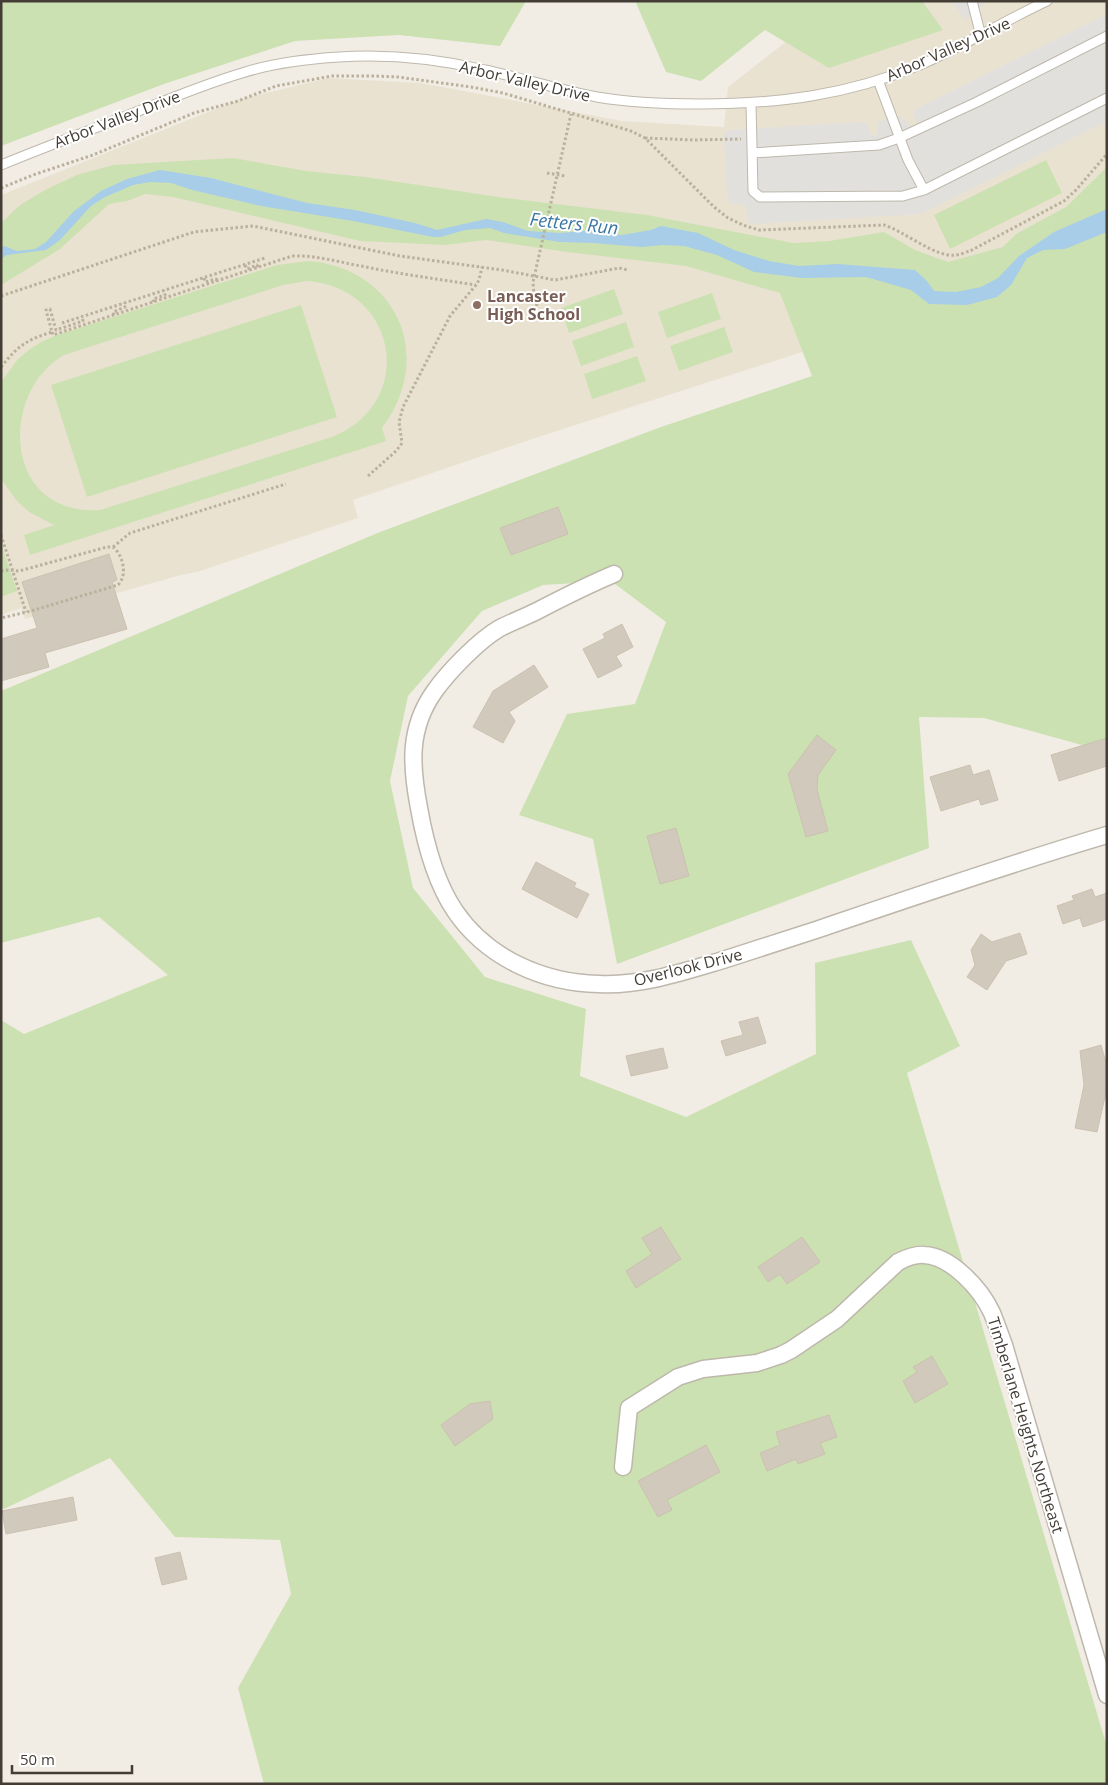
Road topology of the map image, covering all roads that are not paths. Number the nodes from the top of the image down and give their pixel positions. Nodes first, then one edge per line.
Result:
1 (972, 1) edge
2 (1047, 1) edge
3 (981, 36) junction
4 (1107, 36) edge
5 (878, 80) junction
6 (1107, 98) edge
7 (751, 104) junction
8 (899, 138) junction
9 (752, 153) junction
10 (1, 165) edge
11 (924, 190) junction
12 (614, 574) dead end
13 (1107, 835) edge
14 (622, 1467) dead end
15 (1107, 1694) edge

1 - 3 lane
2 - 3 lane, Arbor Valley Drive
3 - 5 lane, Arbor Valley Drive
4 - 8 lane
5 - 7 lane, Arbor Valley Drive
5 - 8 lane
6 - 11 lane
7 - 9 lane
7 - 10 lane, Arbor Valley Drive
8 - 9 lane
8 - 11 lane
9 - 11 lane
12 - 13 street, Overlook Drive
14 - 15 street, Timberlane Heights Northeast

